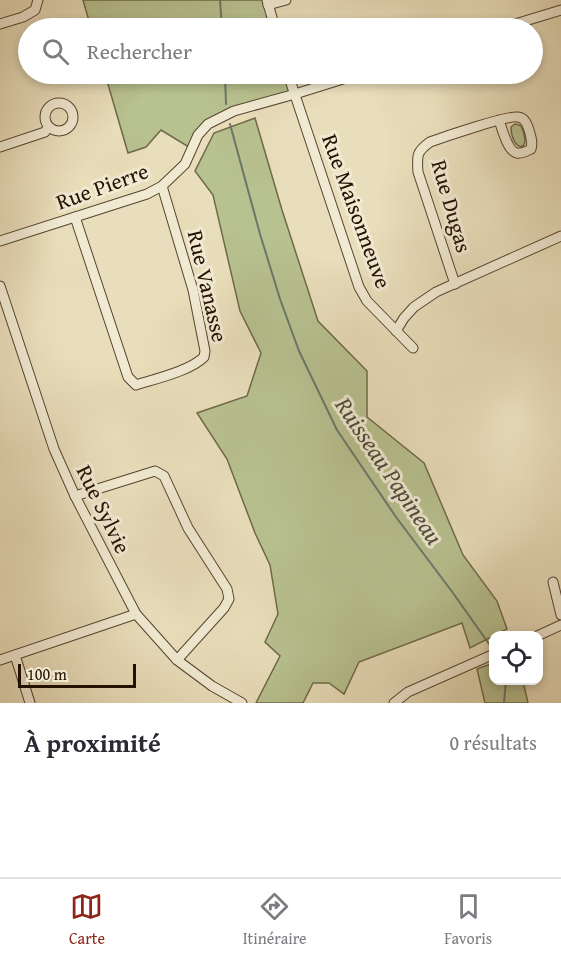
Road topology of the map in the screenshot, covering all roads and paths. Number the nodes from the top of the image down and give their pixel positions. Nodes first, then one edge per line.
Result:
1 (38, 0) edge
2 (286, 0) edge
3 (268, 3) edge
4 (561, 10) edge
5 (20, 18) edge
6 (272, 18) edge
7 (535, 18) edge
8 (18, 19) edge
9 (0, 24) edge
10 (291, 84) edge
11 (326, 84) edge
12 (294, 94) junction
13 (499, 120) dead end
14 (48, 128) dead end
15 (0, 147) edge
16 (162, 186) junction
17 (75, 217) junction
18 (561, 236) edge
19 (0, 241) edge
20 (454, 284) junction
21 (0, 286) edge
22 (396, 330) junction
23 (413, 348) dead end
24 (75, 496) junction
25 (553, 582) dead end
26 (136, 614) junction
27 (561, 615) edge
28 (561, 625) edge
29 (543, 633) edge
30 (15, 655) junction
31 (489, 656) edge
32 (0, 660) edge
33 (177, 660) junction
34 (30, 703) edge
35 (242, 703) edge
36 (394, 703) edge

1 - 5 street
2 - 3 street
3 - 6 street
4 - 7 street
8 - 9 street
10 - 12 street, Rue Maisonneuve
11 - 12 street, Rue Pierre
12 - 16 street, Rue Pierre
12 - 22 street, Rue Maisonneuve
13 - 20 street, Rue Dugas
14 - 15 street
16 - 17 street, Rue Pierre
16 - 17 street, Rue Vanasse
17 - 19 street, Rue Pierre
18 - 20 street
20 - 22 street
21 - 24 street, Rue Sylvie
22 - 23 street, Rue Maisonneuve
24 - 26 street, Rue Sylvie
24 - 33 street
25 - 27 street
26 - 30 street
26 - 33 street, Rue Sylvie
28 - 29 street
30 - 32 street
30 - 34 street
31 - 36 street
33 - 35 street, Rue Sylvie

